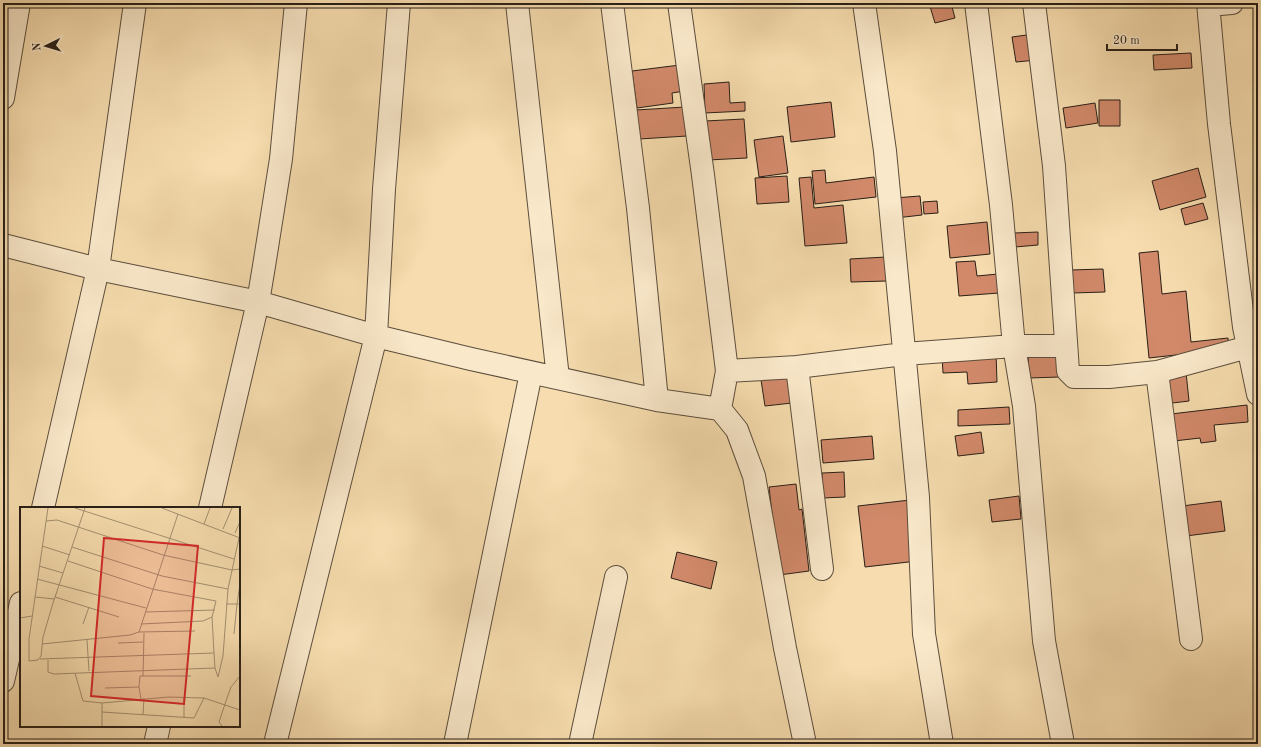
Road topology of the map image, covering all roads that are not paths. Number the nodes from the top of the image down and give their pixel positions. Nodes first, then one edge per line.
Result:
1 (19, 3) edge
2 (135, 3) edge
3 (296, 3) edge
4 (399, 3) edge
5 (517, 3) edge
6 (612, 3) edge
7 (679, 3) edge
8 (864, 3) edge
9 (976, 3) edge
10 (1034, 3) edge
11 (1232, 3) edge
12 (1208, 4) edge
13 (3, 98) edge
14 (3, 245) edge
15 (98, 269) junction
16 (258, 302) junction
17 (1250, 333) edge
18 (376, 336) junction
19 (1014, 346) junction
20 (1066, 346) junction
21 (904, 354) junction
22 (797, 367) junction
23 (727, 371) junction
24 (1157, 372) junction
25 (531, 373) junction
26 (558, 378) junction
27 (1258, 394) edge
28 (657, 400) junction
29 (720, 409) junction
30 (43, 507) edge
31 (210, 507) edge
32 (822, 569) dead end
33 (616, 577) dead end
34 (20, 607) edge
35 (1191, 639) dead end
36 (3, 681) edge
37 (159, 727) edge
38 (155, 744) edge
39 (275, 744) edge
40 (455, 744) edge
41 (580, 744) edge
42 (805, 744) edge
43 (942, 744) edge
44 (1063, 744) edge

1 - 13 street
2 - 15 street
3 - 16 street
4 - 18 street
5 - 26 street
6 - 28 street
7 - 23 street
8 - 21 street
9 - 19 street
10 - 20 street
11 - 12 street
12 - 17 street
14 - 15 street
15 - 16 street
15 - 30 street
16 - 18 street
16 - 31 street
17 - 24 street
17 - 27 street
18 - 25 street
18 - 39 street
19 - 20 street
19 - 21 street
19 - 44 street
20 - 24 street
21 - 22 street
21 - 43 street
22 - 23 street
22 - 32 street
23 - 29 street
24 - 35 street
25 - 26 street
25 - 40 street
26 - 28 street
28 - 29 street
29 - 42 street
33 - 41 street
34 - 36 street
37 - 38 street

